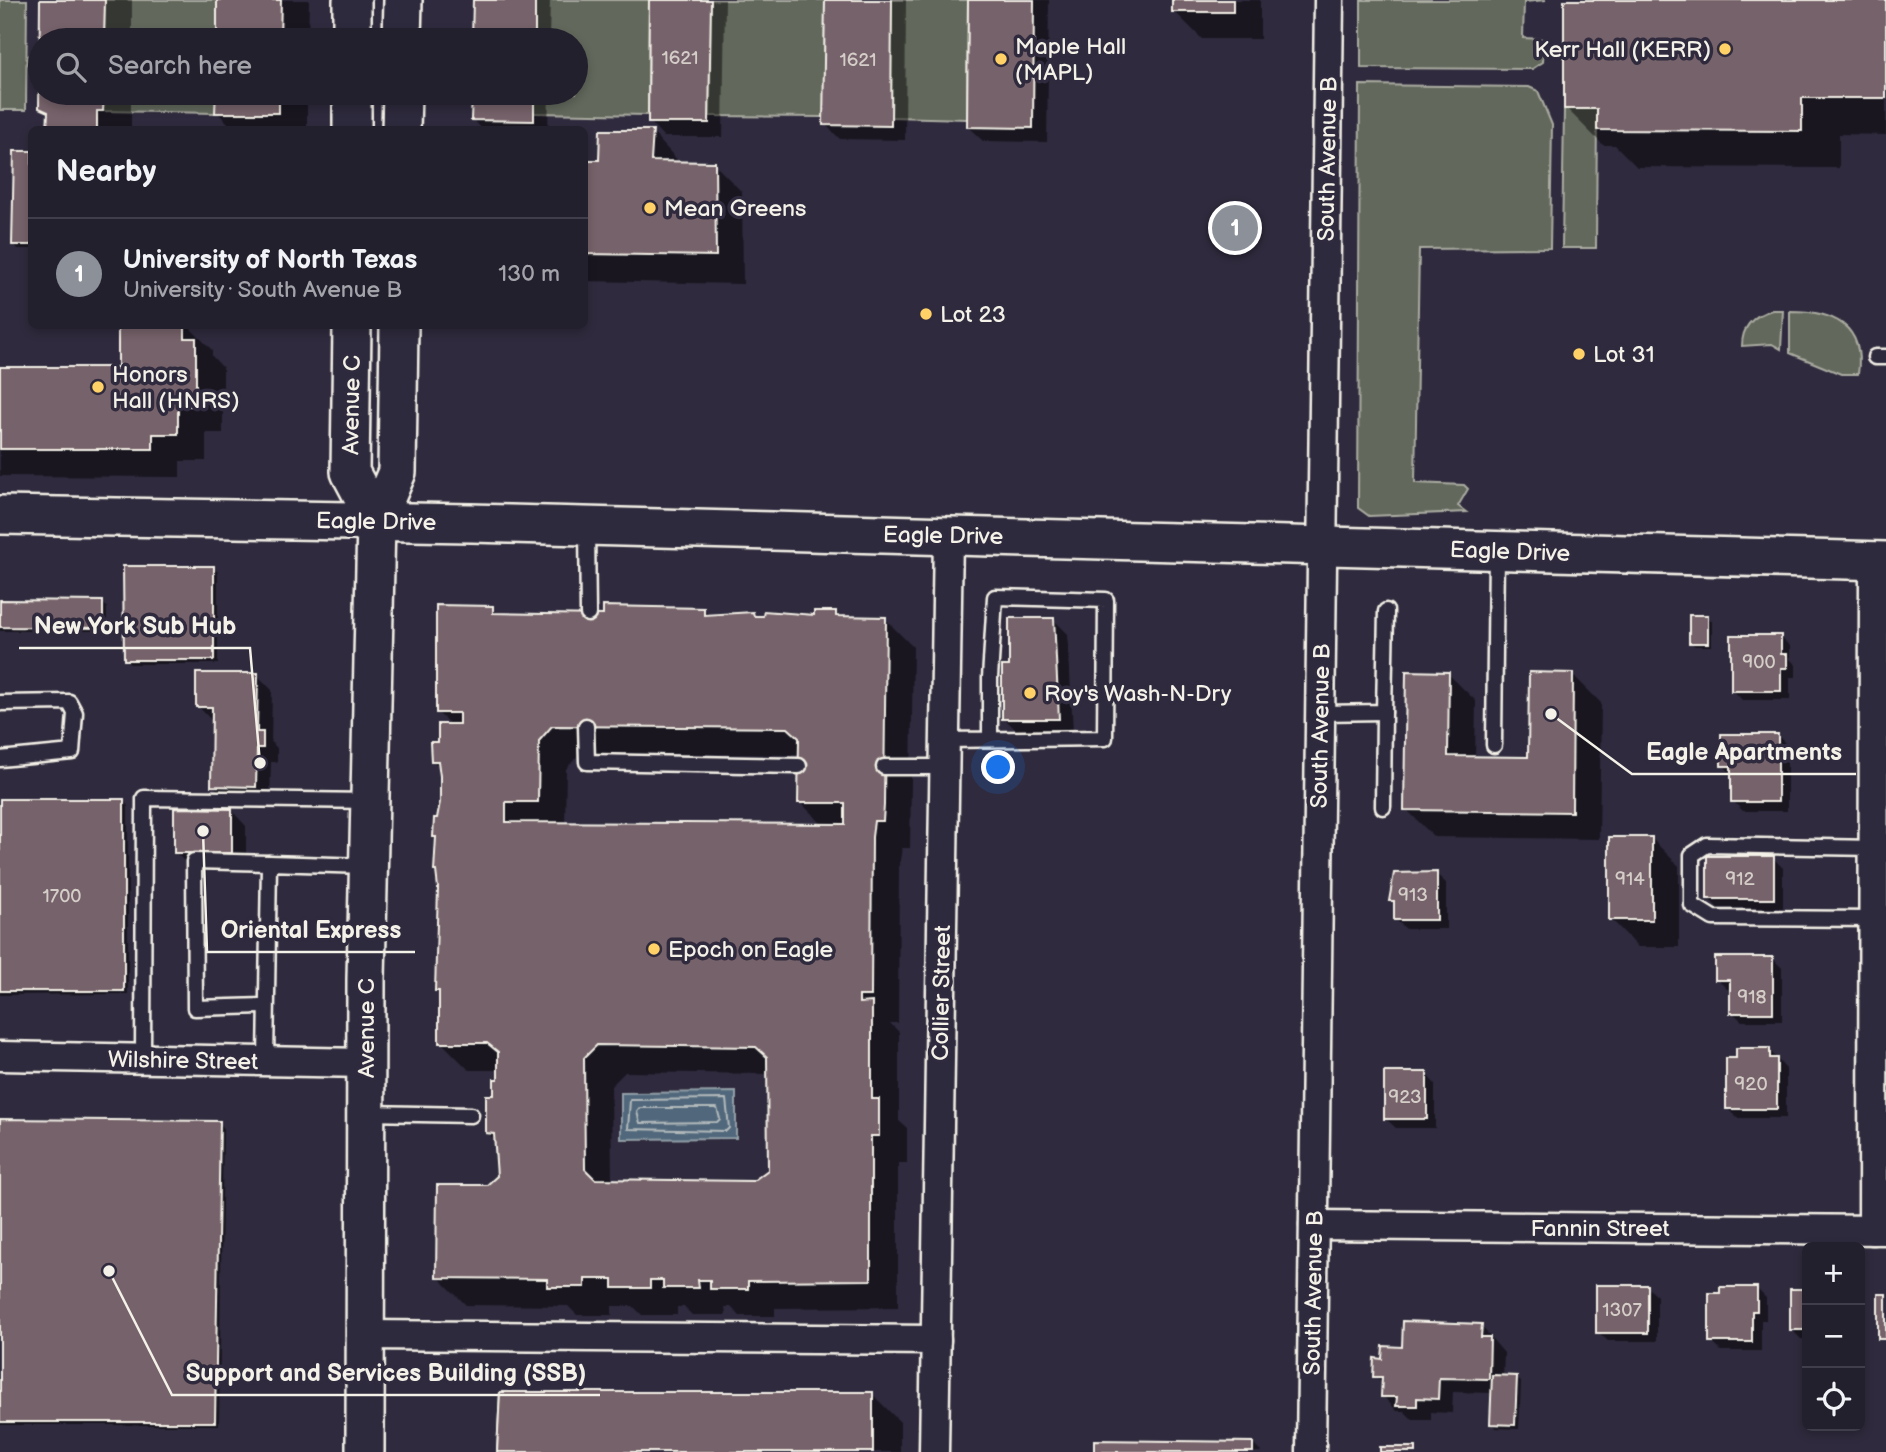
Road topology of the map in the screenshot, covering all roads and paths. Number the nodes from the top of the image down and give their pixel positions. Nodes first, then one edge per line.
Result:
1 (352, 0) edge
2 (403, 0) edge
3 (1329, 0) edge
4 (352, 28) edge
5 (402, 28) edge
6 (352, 105) edge
7 (402, 105) edge
8 (352, 126) edge
9 (401, 126) edge
10 (352, 329) edge
11 (399, 329) edge
12 (0, 514) edge
13 (376, 521) junction
14 (587, 526) junction
15 (948, 535) junction
16 (1322, 545) junction
17 (1496, 550) junction
18 (1880, 561) edge
19 (1386, 611) dead end
20 (588, 614) dead end
21 (0, 703) edge
22 (1384, 712) junction
23 (1320, 713) junction
24 (586, 726) dead end
25 (990, 739) junction
26 (1494, 746) dead end
27 (945, 754) junction
28 (0, 759) edge
29 (799, 766) dead end
30 (884, 767) dead end
31 (1881, 773) edge
32 (372, 801) junction
33 (1383, 807) dead end
34 (1875, 848) junction
35 (269, 863) junction
36 (370, 866) junction
37 (1875, 919) junction
38 (1880, 980) edge
39 (267, 1006) junction
40 (0, 1056) edge
41 (143, 1059) junction
42 (266, 1061) junction
43 (366, 1063) junction
44 (366, 1113) junction
45 (471, 1115) dead end
46 (1314, 1225) junction
47 (1879, 1230) edge
48 (365, 1335) junction
49 (936, 1340) junction
50 (365, 1452) edge
51 (934, 1452) edge
52 (1311, 1452) edge

1 - 4 street
2 - 5 street
3 - 16 street, South Avenue B
6 - 8 street
7 - 9 street
10 - 13 street, Avenue C
11 - 13 street, Avenue C
12 - 13 street, Eagle Drive
13 - 14 street, Eagle Drive
13 - 32 street, Avenue C
14 - 15 street, Eagle Drive
14 - 20 lane
15 - 16 street, Eagle Drive
15 - 27 street, Collier Street
16 - 17 street, Eagle Drive
16 - 23 street, South Avenue B
17 - 18 street, Eagle Drive
17 - 26 lane
18 - 31 street
19 - 22 lane
21 - 28 lane
22 - 23 lane
22 - 33 lane
23 - 46 street, South Avenue B
24 - 29 lane
25 - 25 lane
25 - 27 lane
27 - 30 lane
27 - 49 street, Collier Street
31 - 34 street
32 - 36 street, Avenue C
32 - 41 lane
34 - 37 street
34 - 37 lane
35 - 36 lane
35 - 39 lane
35 - 39 lane
36 - 43 street, Avenue C
37 - 38 street
38 - 47 street
39 - 42 lane
40 - 41 street, Wilshire Street
41 - 42 street, Wilshire Street
42 - 43 street, Wilshire Street
43 - 44 street, Avenue C
44 - 45 lane
44 - 48 street, Avenue C
46 - 47 street, Fannin Street
46 - 52 street, South Avenue B
48 - 49 street
48 - 50 street, Avenue C
49 - 51 street, Collier Street

